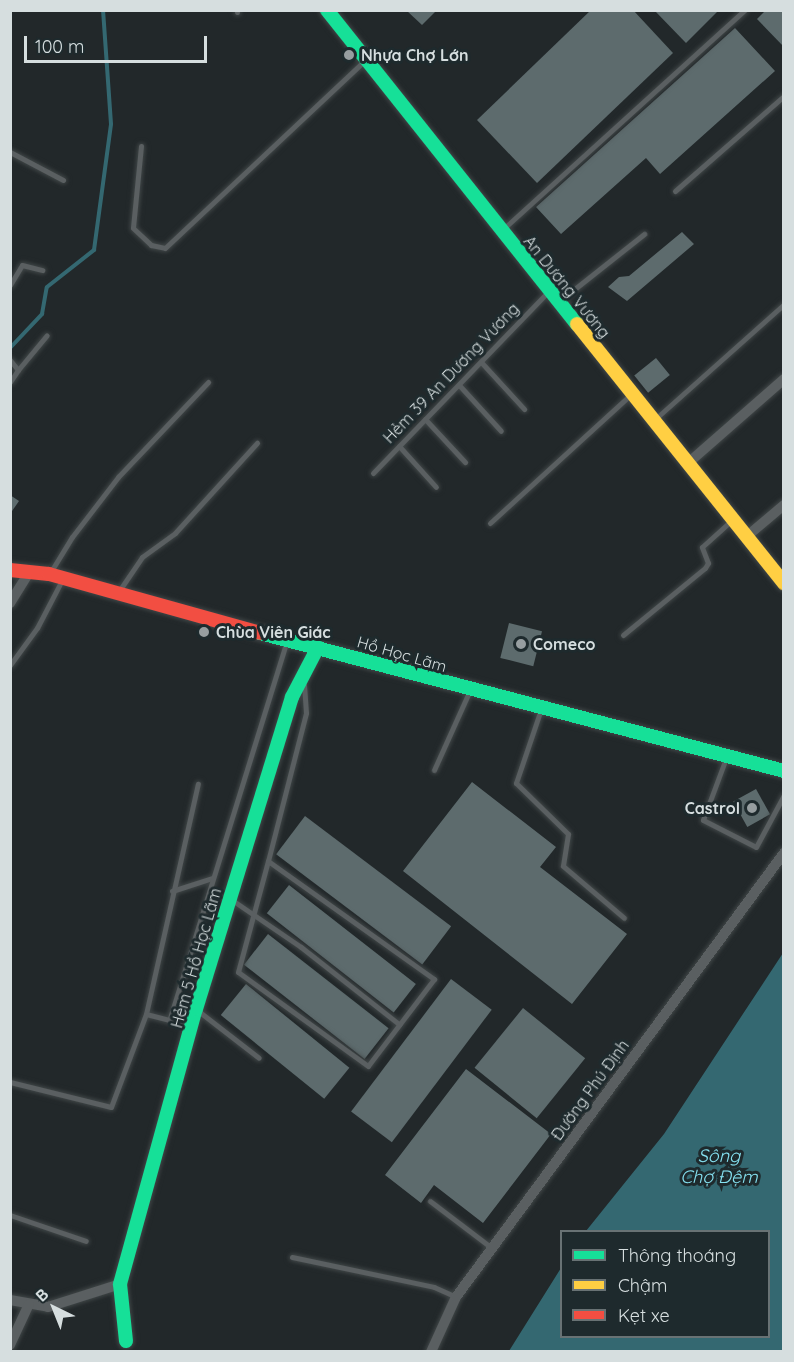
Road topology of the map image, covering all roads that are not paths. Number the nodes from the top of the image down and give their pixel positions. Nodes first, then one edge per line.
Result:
1 (327, 10) edge
2 (745, 10) edge
3 (365, 60) junction
4 (783, 96) edge
5 (141, 146) dead end
6 (10, 152) edge
7 (63, 180) dead end
8 (675, 192) dead end
9 (501, 231) junction
10 (644, 234) dead end
11 (42, 270) dead end
12 (10, 285) edge
13 (554, 297) junction
14 (783, 304) edge
15 (47, 335) dead end
16 (10, 360) edge
17 (481, 362) junction
18 (18, 370) junction
19 (783, 379) edge
20 (10, 382) edge
21 (208, 382) dead end
22 (459, 385) junction
23 (632, 394) junction
24 (524, 409) dead end
25 (425, 419) junction
26 (653, 421) junction
27 (501, 431) dead end
28 (257, 443) dead end
29 (399, 446) junction
30 (465, 462) dead end
31 (687, 464) junction
32 (373, 473) dead end
33 (436, 487) dead end
34 (783, 504) edge
35 (732, 520) junction
36 (490, 524) dead end
37 (746, 537) junction
38 (10, 570) edge
39 (29, 573) junction
40 (49, 574) junction
41 (63, 578) junction
42 (783, 583) edge
43 (119, 593) junction
44 (10, 603) edge
45 (623, 634) dead end
46 (288, 639) junction
47 (318, 647) junction
48 (10, 665) edge
49 (303, 676) junction
50 (469, 691) junction
51 (542, 708) junction
52 (726, 757) junction
53 (435, 770) dead end
54 (783, 771) edge
55 (198, 784) dead end
56 (783, 795) edge
57 (783, 853) edge
58 (268, 861) junction
59 (212, 878) junction
60 (172, 891) junction
61 (230, 898) junction
62 (255, 916) junction
63 (624, 918) dead end
64 (196, 1010) junction
65 (146, 1014) junction
66 (170, 1018) junction
67 (399, 1024) junction
68 (193, 1027) junction
69 (259, 1058) dead end
70 (10, 1082) edge
71 (430, 1201) dead end
72 (10, 1215) edge
73 (87, 1241) dead end
74 (492, 1248) junction
75 (292, 1257) dead end
76 (120, 1284) junction
77 (456, 1297) junction
78 (10, 1300) edge
79 (28, 1304) junction
80 (126, 1341) dead end
81 (10, 1344) edge
82 (431, 1352) edge

1 - 3 main road, An Dương Vương
2 - 9 lane
3 - 5 lane
3 - 9 main road, An Dương Vương
4 - 8 lane
6 - 7 lane
9 - 13 main road, An Dương Vương
10 - 13 lane, Hẻm 39 An Dương Vương
11 - 12 lane
13 - 17 lane, Hẻm 39 An Dương Vương
13 - 23 main road, An Dương Vương
14 - 26 lane
15 - 18 lane
16 - 18 lane
17 - 22 lane, Hẻm 39 An Dương Vương
17 - 24 lane
18 - 20 lane
19 - 31 street
21 - 40 lane
22 - 25 lane, Hẻm 39 An Dương Vương
22 - 27 lane
23 - 26 main road, An Dương Vương
23 - 36 lane
25 - 29 lane, Hẻm 39 An Dương Vương
25 - 30 lane
26 - 31 main road, An Dương Vương
28 - 43 lane
29 - 32 lane, Hẻm 39 An Dương Vương
29 - 33 lane
31 - 35 main road, An Dương Vương
34 - 37 street
35 - 37 main road, An Dương Vương
35 - 45 lane
37 - 42 main road, An Dương Vương
38 - 39 main road, Hồ Học Lãm
39 - 40 main road, Hồ Học Lãm
39 - 44 street
40 - 41 main road, Hồ Học Lãm
41 - 43 main road, Hồ Học Lãm
41 - 48 lane
43 - 46 main road, Hồ Học Lãm
46 - 47 main road, Hồ Học Lãm
46 - 59 lane
47 - 49 main road, Hẻm 5 Hồ Học Lãm
47 - 50 main road, Hồ Học Lãm
49 - 58 lane
49 - 61 main road, Hẻm 5 Hồ Học Lãm
50 - 51 main road, Hồ Học Lãm
50 - 53 lane
51 - 52 main road, Hồ Học Lãm
51 - 63 lane
52 - 54 main road, Hồ Học Lãm
52 - 56 lane
55 - 60 lane
57 - 74 street, Đường Phú Định
58 - 62 lane
58 - 67 lane
59 - 60 lane
59 - 66 lane
60 - 65 lane
61 - 62 lane
61 - 64 main road, Hẻm 5 Hồ Học Lãm
62 - 67 lane
62 - 67 lane
64 - 68 main road, Hẻm 5 Hồ Học Lãm
64 - 69 lane
65 - 66 lane
65 - 70 lane
66 - 68 lane
68 - 76 main road, Hẻm 5 Hồ Học Lãm
71 - 74 lane
72 - 73 lane
74 - 77 street, Đường Phú Định
75 - 77 lane
76 - 79 street
76 - 80 main road
77 - 82 street, Đường Phú Định
78 - 79 street
79 - 81 street

